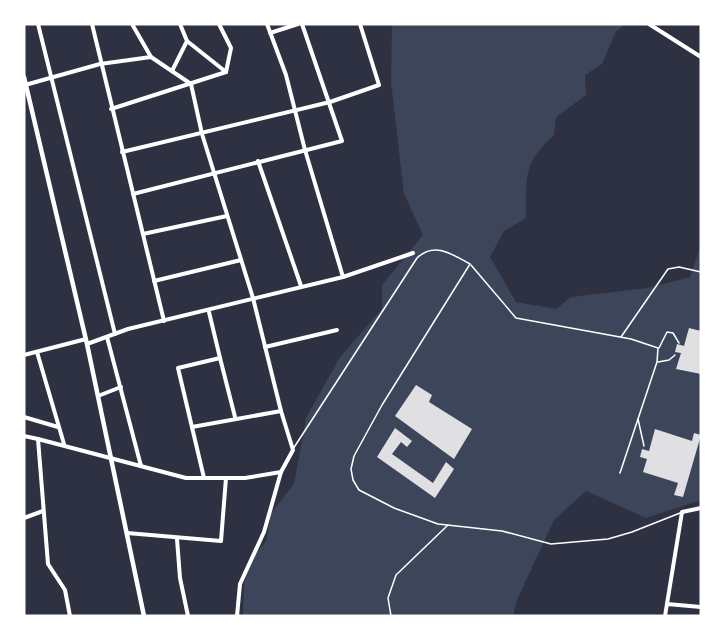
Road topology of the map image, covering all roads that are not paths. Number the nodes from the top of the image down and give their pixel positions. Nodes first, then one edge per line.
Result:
1 (38, 24) edge
2 (92, 24) edge
3 (132, 24) edge
4 (180, 24) edge
5 (219, 24) edge
6 (267, 24) edge
7 (300, 24) edge
8 (360, 24) edge
9 (649, 24) edge
10 (270, 33) junction
11 (187, 40) junction
12 (151, 57) junction
13 (701, 57) edge
14 (100, 64) junction
15 (172, 71) junction
16 (226, 72) junction
17 (24, 77) edge
18 (51, 78) junction
19 (191, 84) junction
20 (25, 85) edge
21 (330, 102) junction
22 (111, 109) junction
23 (295, 109) junction
24 (202, 134) junction
25 (305, 150) junction
26 (122, 152) junction
27 (258, 161) junction
28 (214, 173) junction
29 (133, 194) junction
30 (227, 216) junction
31 (142, 234) junction
32 (413, 253) dead end
33 (241, 260) junction
34 (470, 264) junction
35 (701, 272) edge
36 (343, 277) junction
37 (154, 281) junction
38 (301, 286) junction
39 (253, 298) junction
40 (209, 312) junction
41 (164, 321) junction
42 (337, 330) dead end
43 (115, 334) junction
44 (107, 337) junction
45 (620, 338) junction
46 (87, 341) junction
47 (679, 343) dead end
48 (264, 347) junction
49 (658, 348) junction
50 (38, 352) junction
51 (24, 355) edge
52 (675, 355) dead end
53 (220, 358) junction
54 (657, 362) junction
55 (121, 387) junction
56 (98, 396) junction
57 (281, 411) junction
58 (24, 417) edge
59 (235, 417) junction
60 (638, 419) junction
61 (59, 427) junction
62 (192, 427) junction
63 (24, 436) edge
64 (38, 439) junction
65 (64, 444) junction
66 (644, 446) dead end
67 (293, 450) junction
68 (111, 459) junction
69 (141, 466) junction
70 (281, 472) junction
71 (620, 473) dead end
72 (204, 478) junction
73 (226, 478) junction
74 (701, 508) edge
75 (43, 511) junction
76 (682, 512) junction
77 (24, 518) edge
78 (448, 525) junction
79 (127, 533) junction
80 (177, 539) junction
81 (667, 604) junction
82 (701, 607) edge
83 (70, 616) edge
84 (144, 616) edge
85 (188, 616) edge
86 (237, 616) edge
87 (391, 616) edge
88 (665, 616) edge

1 - 18 street
2 - 14 street
3 - 12 street
4 - 11 street
5 - 16 street
6 - 10 street
7 - 10 street
7 - 21 street
8 - 21 street
9 - 13 street
10 - 23 street
11 - 15 street
11 - 16 street
12 - 14 street
12 - 15 street
14 - 18 street
14 - 22 street
15 - 19 street
16 - 19 street
17 - 20 street
18 - 20 street
18 - 43 street
19 - 22 street
19 - 24 street
20 - 46 street
21 - 23 street
21 - 25 street
22 - 26 street
23 - 24 street
23 - 25 street
24 - 26 street
24 - 28 street
25 - 27 street
25 - 36 street
26 - 29 street
27 - 28 street
27 - 38 street
28 - 29 street
28 - 30 street
29 - 31 street
30 - 31 street
30 - 33 street
31 - 37 street
32 - 36 street
33 - 37 street
33 - 39 street
34 - 45 lane
34 - 67 lane
34 - 78 lane
35 - 45 lane
36 - 38 street
37 - 41 street
38 - 39 street
39 - 40 street
39 - 48 street
40 - 41 street
40 - 53 street
41 - 43 street
42 - 48 street
43 - 44 street
44 - 46 street
44 - 55 street
45 - 49 lane
46 - 50 street
46 - 56 street
47 - 49 lane
48 - 57 street
49 - 54 lane
50 - 51 street
50 - 61 street
52 - 54 lane
53 - 59 street
53 - 62 street
54 - 60 lane
55 - 56 street
55 - 69 street
56 - 68 street
57 - 59 street
57 - 67 street
58 - 61 street
59 - 62 street
60 - 66 lane
60 - 71 lane
61 - 65 street
62 - 72 street
63 - 64 street
64 - 65 street
64 - 75 street
65 - 68 street
67 - 70 street
68 - 69 street
68 - 79 street
69 - 72 street
70 - 73 street
70 - 86 street
72 - 73 street
73 - 80 street
74 - 76 street
75 - 77 street
75 - 83 street
76 - 78 lane
76 - 81 street
78 - 87 lane
79 - 80 street
79 - 84 street
80 - 85 street
81 - 82 street
81 - 88 street

